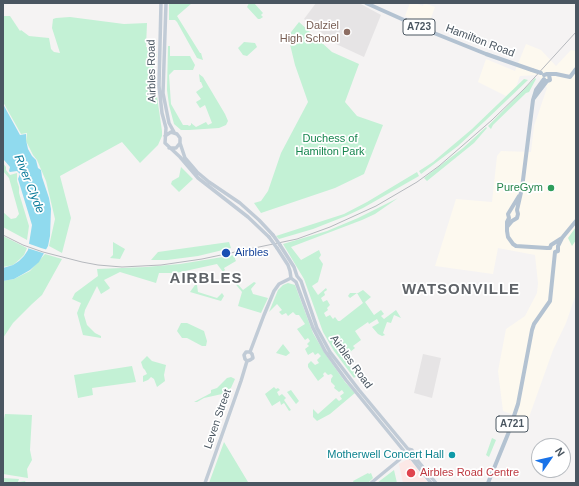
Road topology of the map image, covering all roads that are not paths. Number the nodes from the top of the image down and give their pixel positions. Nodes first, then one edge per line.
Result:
1 (161, 3) edge
2 (166, 3) edge
3 (366, 3) edge
4 (576, 69) edge
5 (549, 75) junction
6 (544, 77) junction
7 (174, 132) junction
8 (164, 138) junction
9 (180, 143) junction
10 (170, 148) junction
11 (521, 193) junction
12 (512, 209) junction
13 (517, 210) junction
14 (511, 220) junction
15 (576, 221) edge
16 (271, 236) junction
17 (562, 238) junction
18 (278, 246) junction
19 (551, 246) junction
20 (558, 246) junction
21 (555, 252) junction
22 (297, 275) junction
23 (292, 278) junction
24 (250, 352) junction
25 (247, 361) junction
26 (408, 454) junction
27 (205, 483) edge
28 (372, 483) edge
29 (431, 483) edge
30 (436, 483) edge
31 (488, 483) edge

1 - 8 main road, Airbles Road
2 - 7 main road, Airbles Road
3 - 6 main road, Hamilton Road / A723, bridge
4 - 5 main road, Hamilton Road
5 - 6 main road, Hamilton Road
5 - 6 main road
6 - 11 main road
7 - 8 main road
7 - 9 main road, Airbles Road
8 - 10 main road, Airbles Road
9 - 10 main road
9 - 16 main road, Airbles Road
10 - 16 main road, Airbles Road
11 - 12 main road
11 - 13 main road
12 - 13 main road
12 - 14 main road
13 - 14 main road
14 - 19 main road
15 - 17 main road, A721
16 - 18 main road, Airbles Road, bridge
17 - 19 main road, A721
17 - 20 main road, A721
18 - 22 main road, Airbles Road
18 - 23 main road, Airbles Road
19 - 20 main road
19 - 21 main road
20 - 21 main road, A721
21 - 31 main road, A721
22 - 23 main road
22 - 26 main road, Airbles Road
23 - 24 main road
23 - 26 main road, Airbles Road
24 - 25 main road
24 - 25 main road
25 - 27 main road, Leven Street
26 - 28 main road
26 - 29 main road, Airbles Road
26 - 30 main road, Airbles Road

